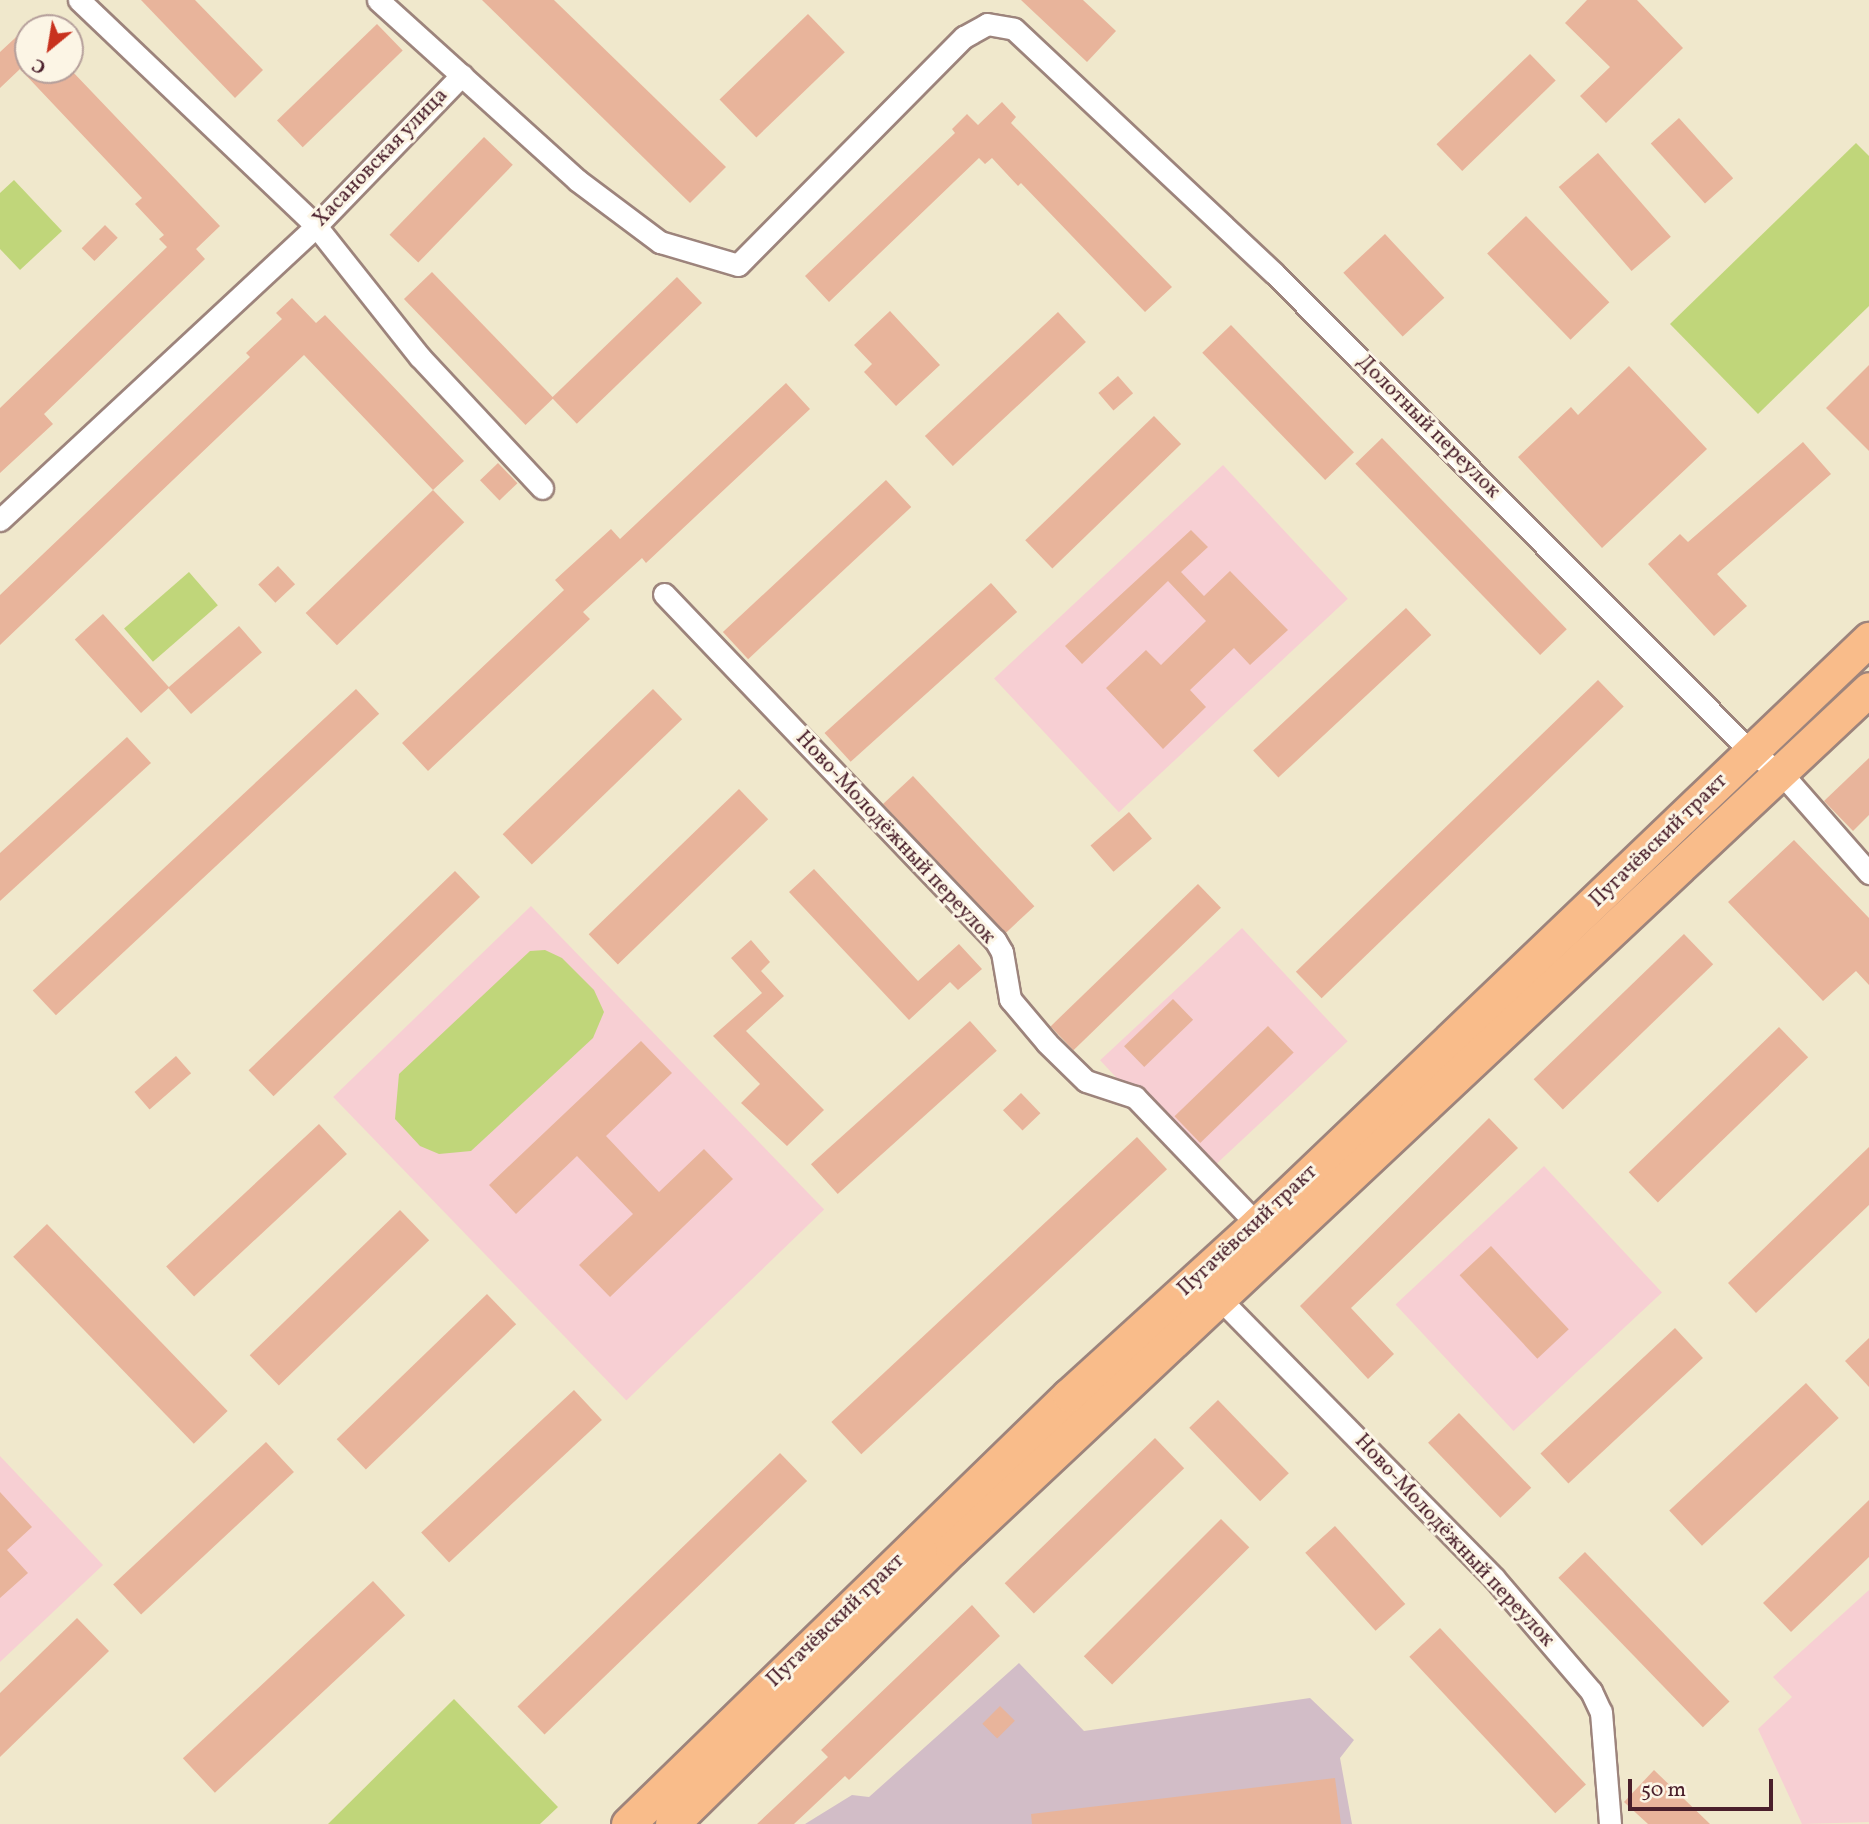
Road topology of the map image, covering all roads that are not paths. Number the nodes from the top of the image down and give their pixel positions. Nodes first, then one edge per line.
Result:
1 (79, 0) edge
2 (378, 0) edge
3 (964, 37) joint
4 (461, 75) junction
5 (316, 226) junction
6 (542, 488) dead end
7 (0, 520) edge
8 (664, 594) dead end
9 (1869, 639) edge
10 (1869, 689) edge
11 (1752, 752) junction
12 (1782, 774) junction
13 (1869, 873) edge
14 (1257, 1224) junction
15 (1219, 1298) junction
16 (628, 1824) edge
17 (672, 1824) edge
18 (1610, 1824) edge

1 - 5 street
2 - 4 street
3 - 4 street, Хасановская улица
3 - 11 street, Долотный переулок
4 - 5 street, Хасановская улица
5 - 6 street
5 - 7 street, Хасановская улица
8 - 14 street, Ново-Молодёжный переулок
9 - 11 main road, Пугачёвский тракт
10 - 12 main road, Пугачёвский тракт
11 - 12 street, Долотный переулок
11 - 14 main road, Пугачёвский тракт
12 - 13 street, Долотный переулок
12 - 15 main road, Пугачёвский тракт
14 - 16 main road, Пугачёвский тракт
15 - 17 main road, Пугачёвский тракт
15 - 18 street, Ново-Молодёжный переулок

